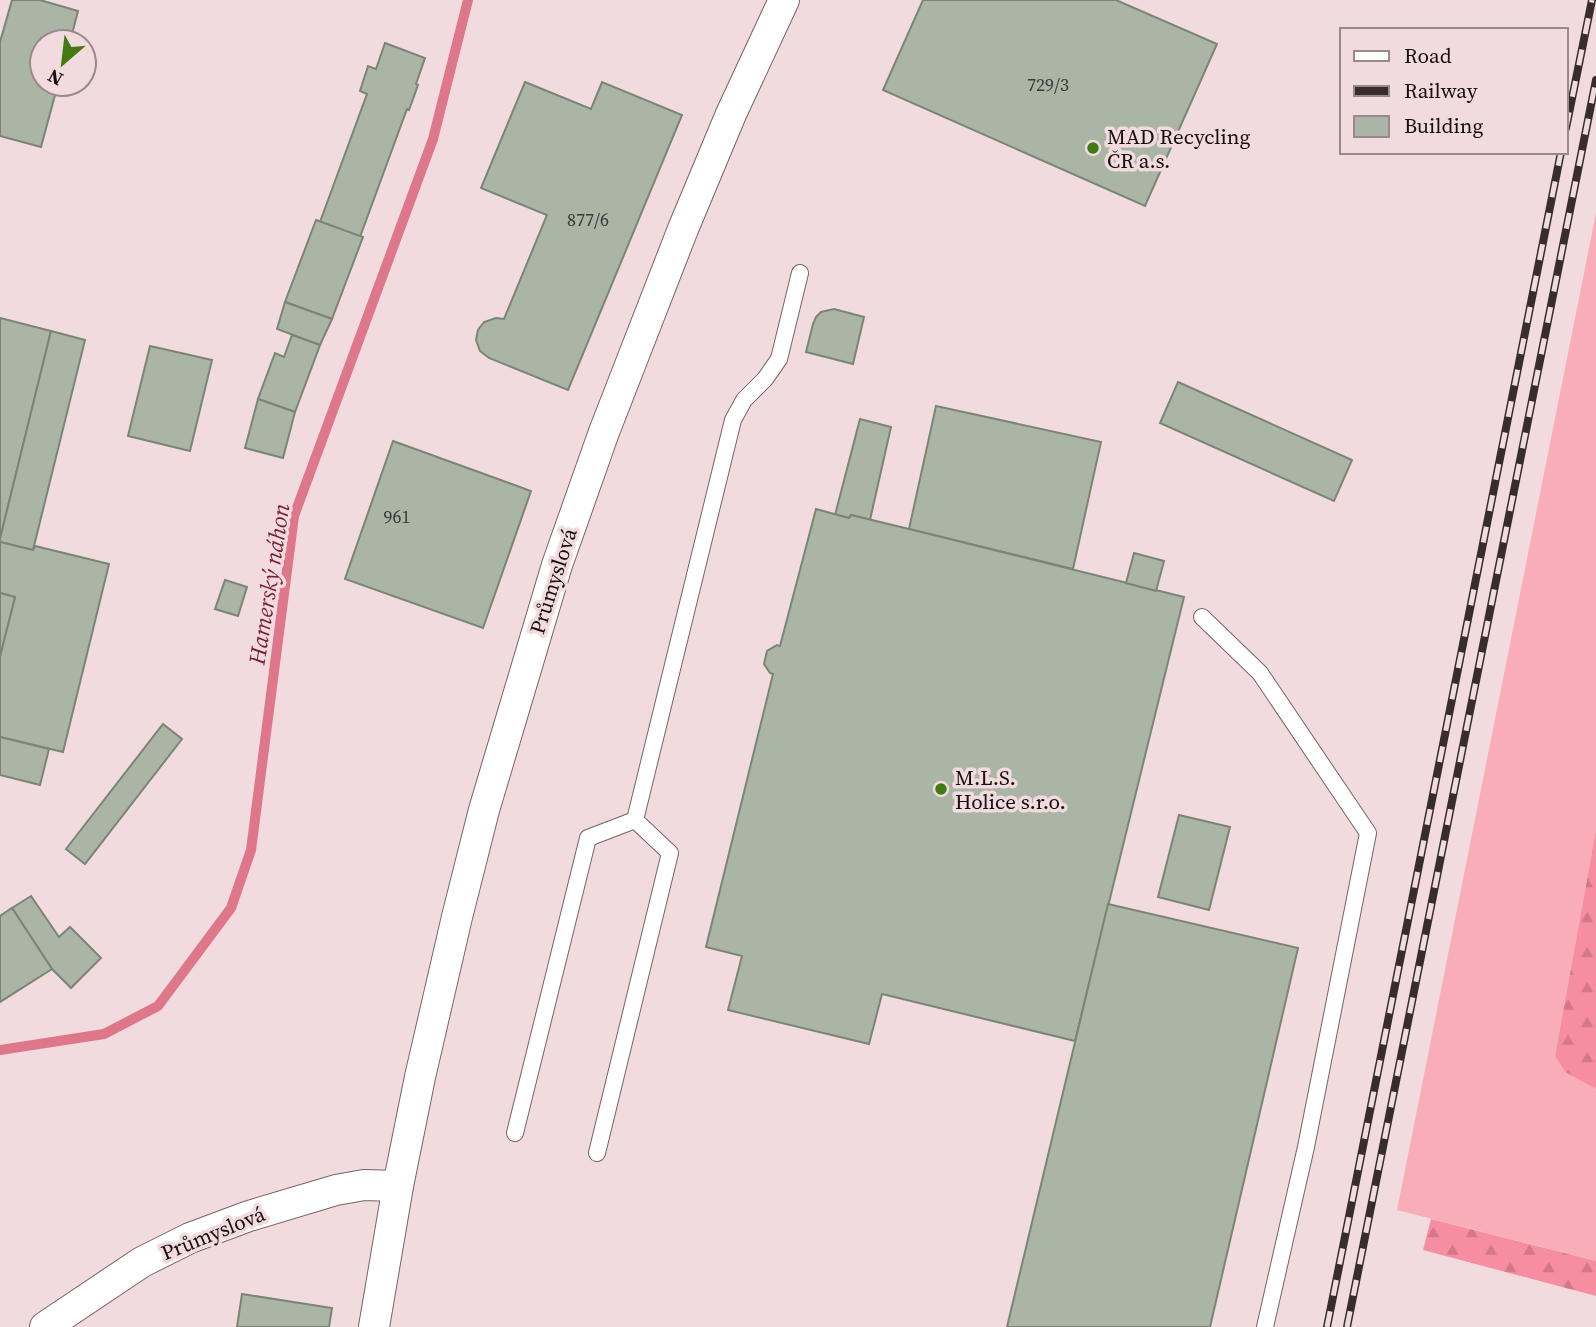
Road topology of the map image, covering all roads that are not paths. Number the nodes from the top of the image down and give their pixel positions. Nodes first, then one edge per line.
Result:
1 (784, 0) edge
2 (800, 273) dead end
3 (1202, 617) dead end
4 (635, 820) junction
5 (515, 1133) dead end
6 (597, 1153) dead end
7 (398, 1186) junction
8 (45, 1327) edge
9 (374, 1327) edge
10 (1265, 1327) edge

1 - 7 street, Průmyslová
2 - 4 lane
3 - 10 lane
4 - 5 lane
4 - 6 lane
7 - 8 street, Průmyslová
7 - 9 street, Průmyslová

